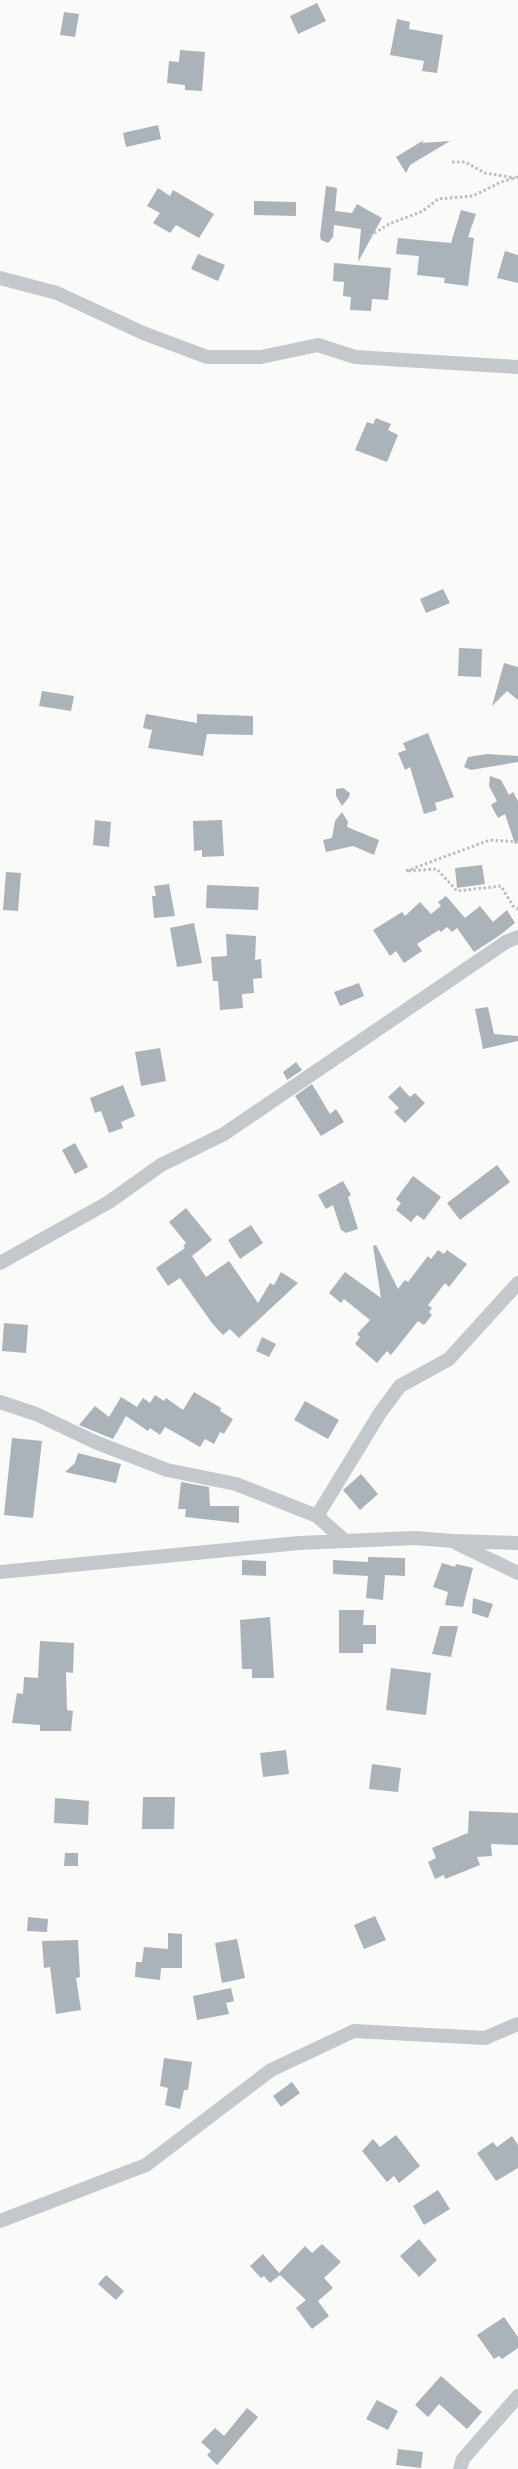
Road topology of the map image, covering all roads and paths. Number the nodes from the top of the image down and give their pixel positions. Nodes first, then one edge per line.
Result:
1 (452, 162) dead end
2 (517, 177) edge
3 (370, 236) dead end
4 (0, 278) edge
5 (518, 367) edge
6 (518, 842) edge
7 (518, 909) edge
8 (518, 938) edge
9 (0, 1263) edge
10 (518, 1283) edge
11 (0, 1402) edge
12 (316, 1516) junction
13 (345, 1541) junction
14 (453, 1542) junction
15 (518, 1543) edge
16 (0, 1572) edge
17 (518, 1573) edge
18 (518, 2024) edge
19 (0, 2221) edge
20 (518, 2396) edge
21 (460, 2469) edge

1 - 2 path
2 - 3 path
4 - 5 street
6 - 7 path
8 - 9 street
10 - 12 street
11 - 12 street
12 - 13 street
13 - 14 street
13 - 16 street
14 - 15 street
14 - 17 street
18 - 19 street
20 - 21 street

